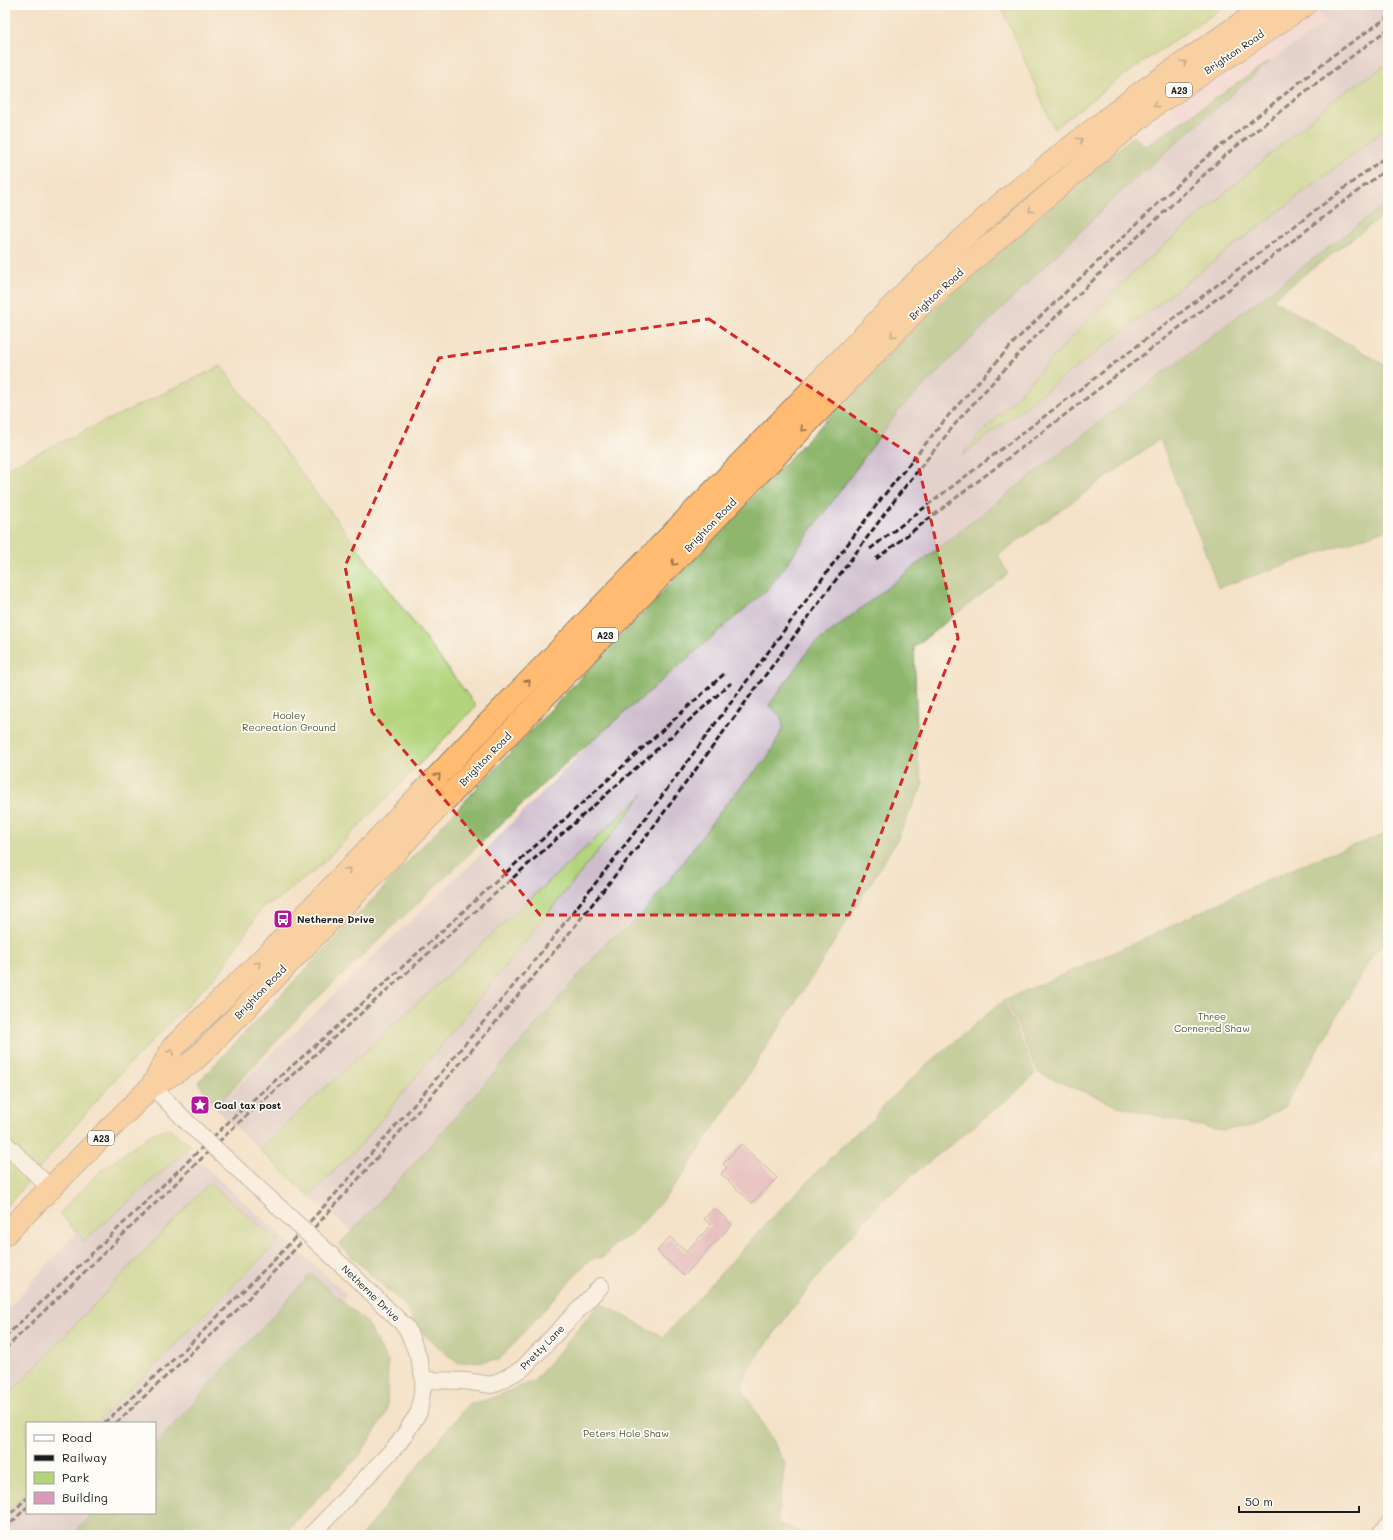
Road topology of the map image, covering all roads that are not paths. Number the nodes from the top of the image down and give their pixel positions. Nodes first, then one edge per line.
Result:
1 (1268, 5) edge
2 (1305, 5) edge
3 (152, 1086) junction
4 (5, 1143) edge
5 (50, 1188) junction
6 (5, 1234) edge
7 (601, 1286) dead end
8 (424, 1380) junction
9 (1388, 1524) edge
10 (311, 1535) edge
11 (1379, 1535) edge

3 -> 1 highway, Brighton Road / A23
2 -> 3 highway, Brighton Road / A23
3 - 5 highway, Brighton Road / A23
3 - 8 street, Netherne Drive, bridge
4 - 5 street
5 - 6 highway, Brighton Road / A23
7 - 8 street, Pretty Lane
8 - 10 street, Netherne Drive
9 - 11 street

